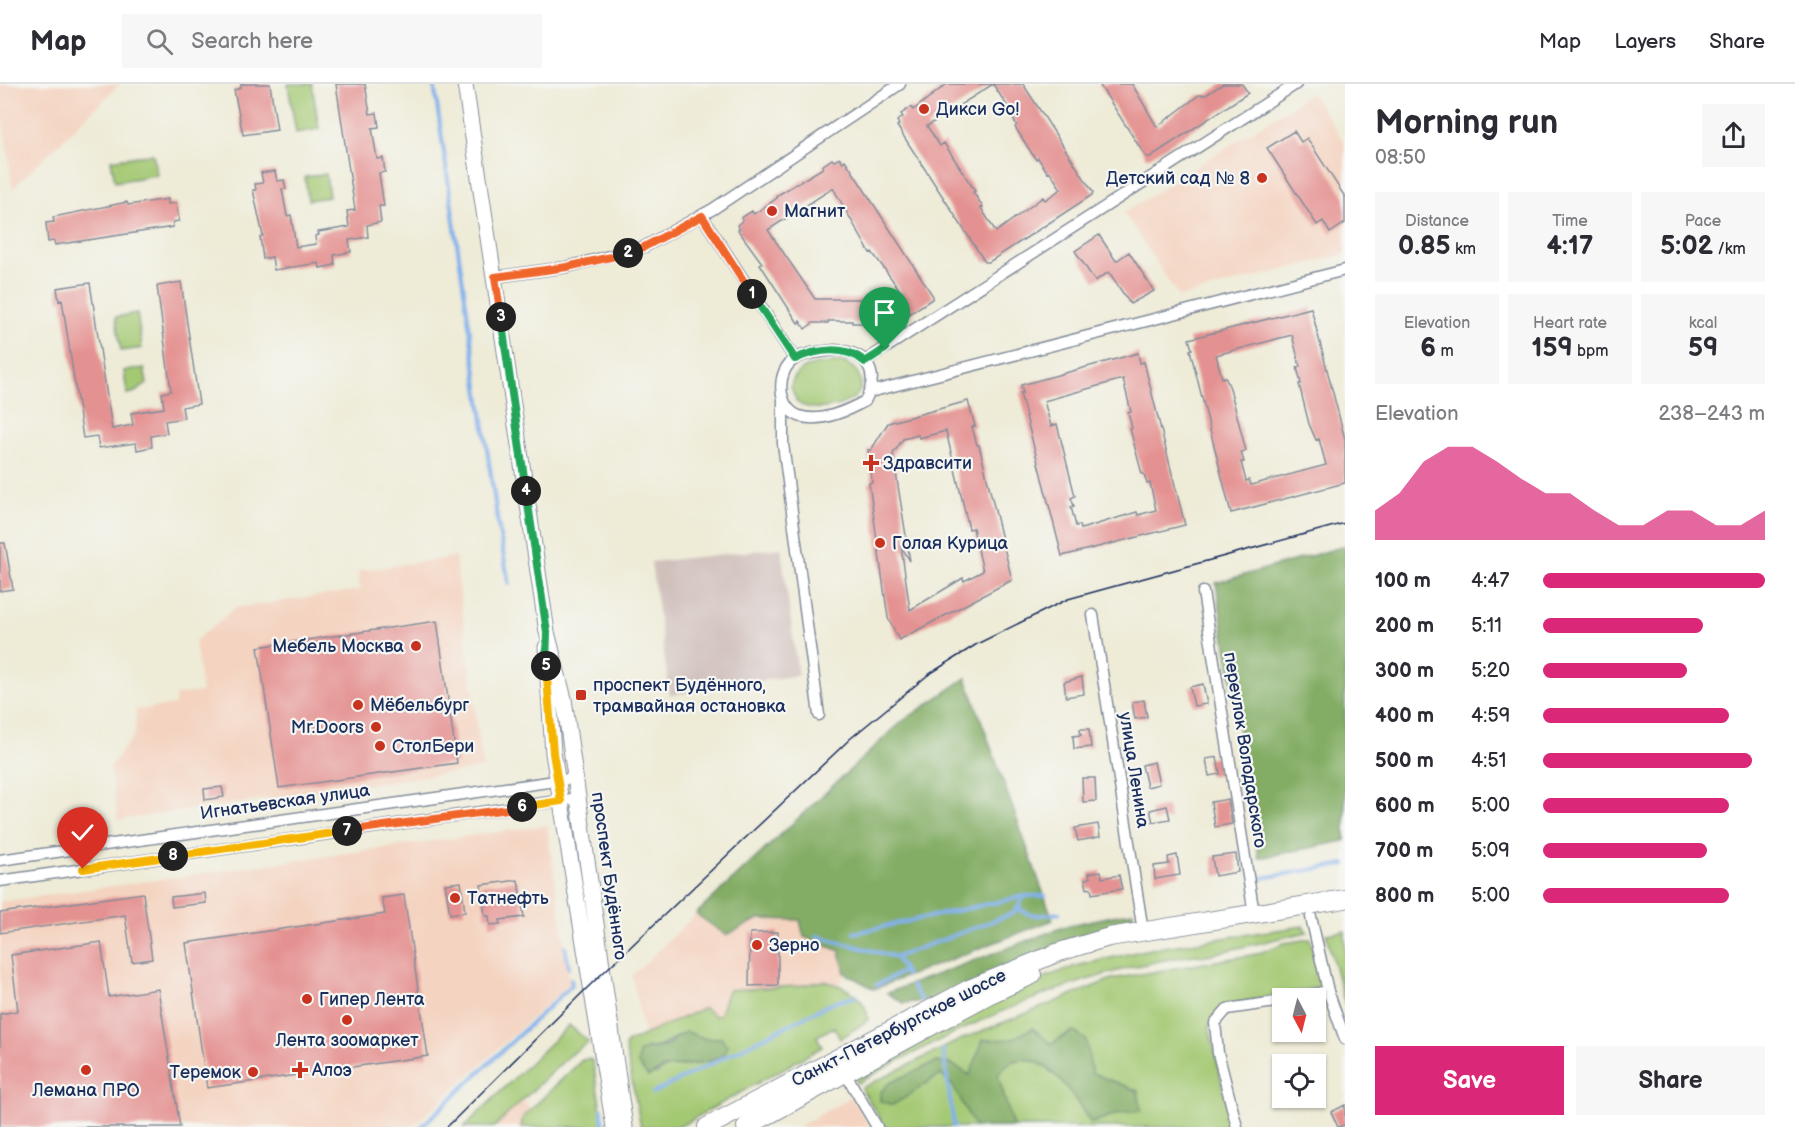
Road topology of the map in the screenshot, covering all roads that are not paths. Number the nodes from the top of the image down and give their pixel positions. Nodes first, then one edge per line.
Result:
1 (465, 84) edge
2 (900, 84) edge
3 (1296, 84) edge
4 (702, 216) junction
5 (1345, 270) edge
6 (495, 277) junction
7 (795, 359) junction
8 (865, 362) junction
9 (870, 392) junction
10 (783, 400) junction
11 (1203, 592) dead end
12 (1093, 615) dead end
13 (547, 632) junction
14 (819, 715) dead end
15 (576, 778) junction
16 (558, 781) junction
17 (579, 798) junction
18 (561, 801) junction
19 (263, 821) junction
20 (267, 842) junction
21 (0, 860) edge
22 (0, 881) edge
23 (1345, 899) edge
24 (1345, 912) edge
25 (1254, 914) junction
26 (1311, 917) junction
27 (1143, 931) junction
28 (1328, 992) joint
29 (1272, 1002) edge
30 (1345, 1039) edge
31 (845, 1073) junction
32 (614, 1127) edge
33 (625, 1127) edge
34 (707, 1127) edge
35 (746, 1127) edge
36 (878, 1127) edge
37 (1238, 1127) edge

1 - 6 main road, проспект Будённого
2 - 4 street
3 - 8 street
4 - 6 street
4 - 7 street
5 - 9 street
6 - 13 main road, проспект Будённого
7 - 8 street
7 - 10 street
8 - 9 street
9 - 10 street
10 - 14 street
11 - 25 street, переулок Володарского
12 - 27 street, улица Ленина
13 - 15 main road, проспект Будённого
13 - 16 main road, проспект Будённого
15 - 16 street, Игнатьевская улица
15 - 17 main road, проспект Будённого
16 - 18 main road, проспект Будённого
16 - 19 street, Игнатьевская улица
17 - 18 street, Игнатьевская улица
17 - 33 main road, проспект Будённого
18 - 20 street, Игнатьевская улица
18 - 32 main road, проспект Будённого
19 - 20 street
19 - 21 street, Игнатьевская улица
20 - 22 street, Игнатьевская улица
23 - 25 main road, Санкт-Петербургское шоссе
24 - 26 main road, Санкт-Петербургское шоссе
25 - 27 main road, Санкт-Петербургское шоссе
26 - 28 street
26 - 31 main road, Санкт-Петербургское шоссе
27 - 34 main road, Санкт-Петербургское шоссе
28 - 30 street
29 - 37 street
31 - 35 main road, Санкт-Петербургское шоссе
31 - 36 street

